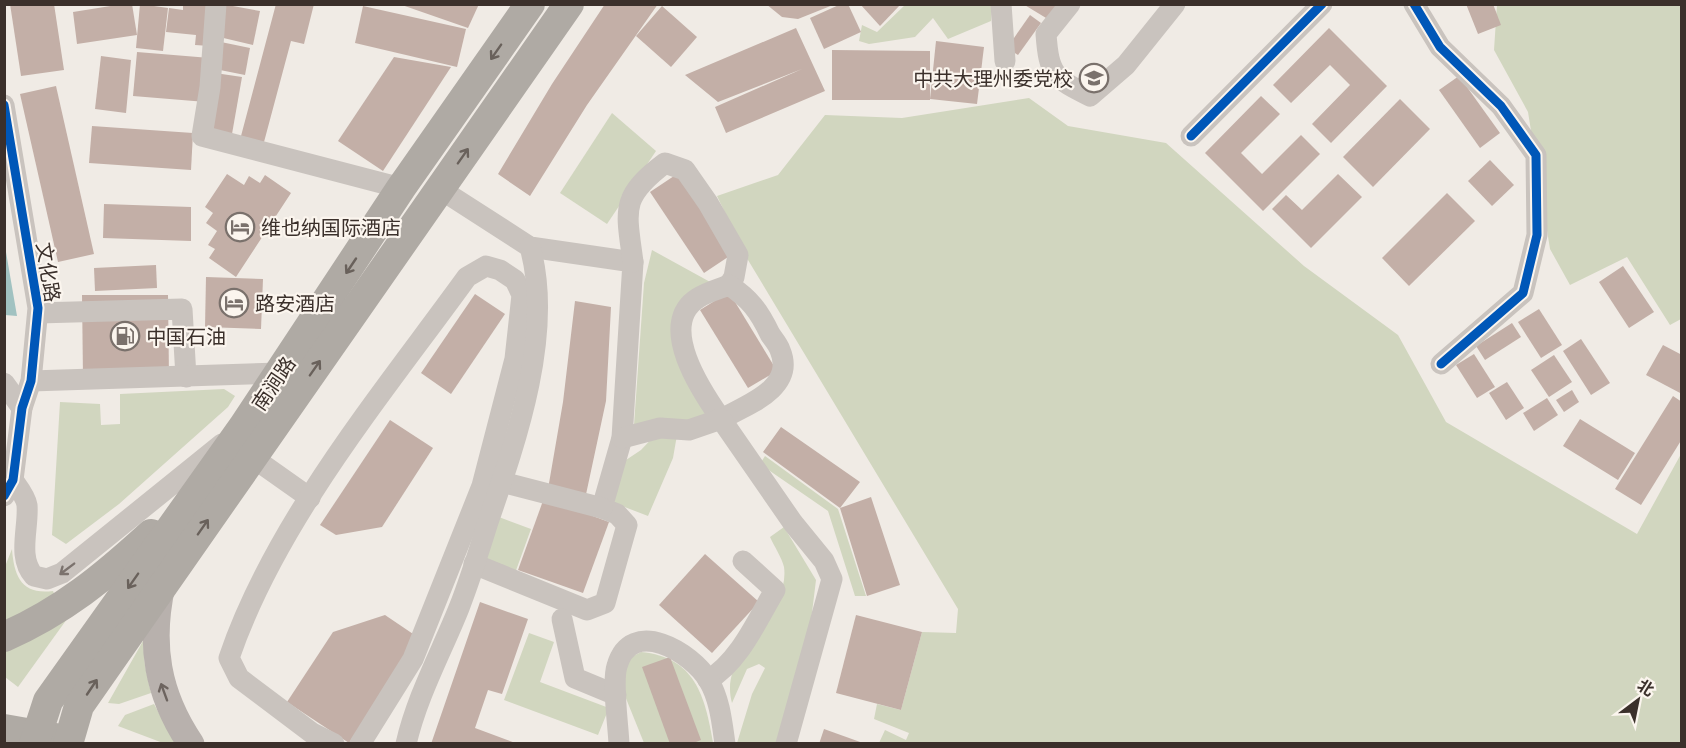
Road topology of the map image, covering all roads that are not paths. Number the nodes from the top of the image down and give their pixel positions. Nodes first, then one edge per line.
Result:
1 (216, 4) edge
2 (530, 4) edge
3 (569, 4) edge
4 (1001, 4) edge
5 (1070, 4) edge
6 (1175, 4) edge
7 (1322, 4) edge
8 (1414, 4) edge
9 (1005, 61) dead end
10 (4, 105) edge
11 (1191, 136) dead end
12 (401, 188) junction
13 (440, 189) junction
14 (530, 247) junction
15 (633, 262) junction
16 (729, 285) junction
17 (38, 313) junction
18 (1441, 364) dead end
19 (280, 373) junction
20 (186, 377) junction
21 (31, 381) junction
22 (4, 383) edge
23 (13, 407) edge
24 (721, 419) junction
25 (243, 427) junction
26 (622, 438) junction
27 (252, 457) junction
28 (502, 482) junction
29 (7, 485) edge
30 (191, 498) junction
31 (310, 498) junction
32 (602, 508) junction
33 (743, 561) dead end
34 (474, 564) junction
35 (162, 585) junction
36 (562, 618) dead end
37 (4, 638) edge
38 (708, 680) junction
39 (616, 695) junction
40 (4, 729) edge
41 (35, 739) edge
42 (73, 742) edge
43 (191, 744) edge
44 (334, 744) edge
45 (360, 744) edge
46 (406, 744) edge
47 (619, 744) edge
48 (725, 744) edge
49 (786, 744) edge

1 - 12 street
2 -> 12 highway, 南涧路
13 -> 3 highway, 南涧路
4 - 9 street
5 - 6 street
7 - 11 street
8 - 18 street
10 - 17 street, 文化路
12 -> 19 highway, 南涧路
13 - 14 street
27 -> 13 highway, 南涧路
14 - 15 street
14 - 28 street
15 - 16 street
15 - 26 street
16 - 24 street
16 - 24 street
17 - 20 street
17 - 21 street, 文化路
19 - 20 street
19 - 25 highway, 南涧路
20 - 21 street
21 - 23 street, 文化路
22 - 23 street
23 - 29 street, 文化路
24 - 26 street
24 - 49 street
25 -> 29 street
25 - 30 highway, 南涧路
26 - 32 street
27 - 31 street
35 -> 27 highway, 南涧路
28 - 32 street
28 - 34 street
30 - 37 highway
30 -> 41 highway, 南涧路
31 - 44 street
31 - 45 street
32 - 34 street
33 - 38 street
34 - 46 street
42 -> 35 highway, 南涧路
43 -> 35 main road
36 - 39 street
38 - 39 street
38 - 48 street
39 - 47 street
40 - 41 highway
41 - 42 highway

